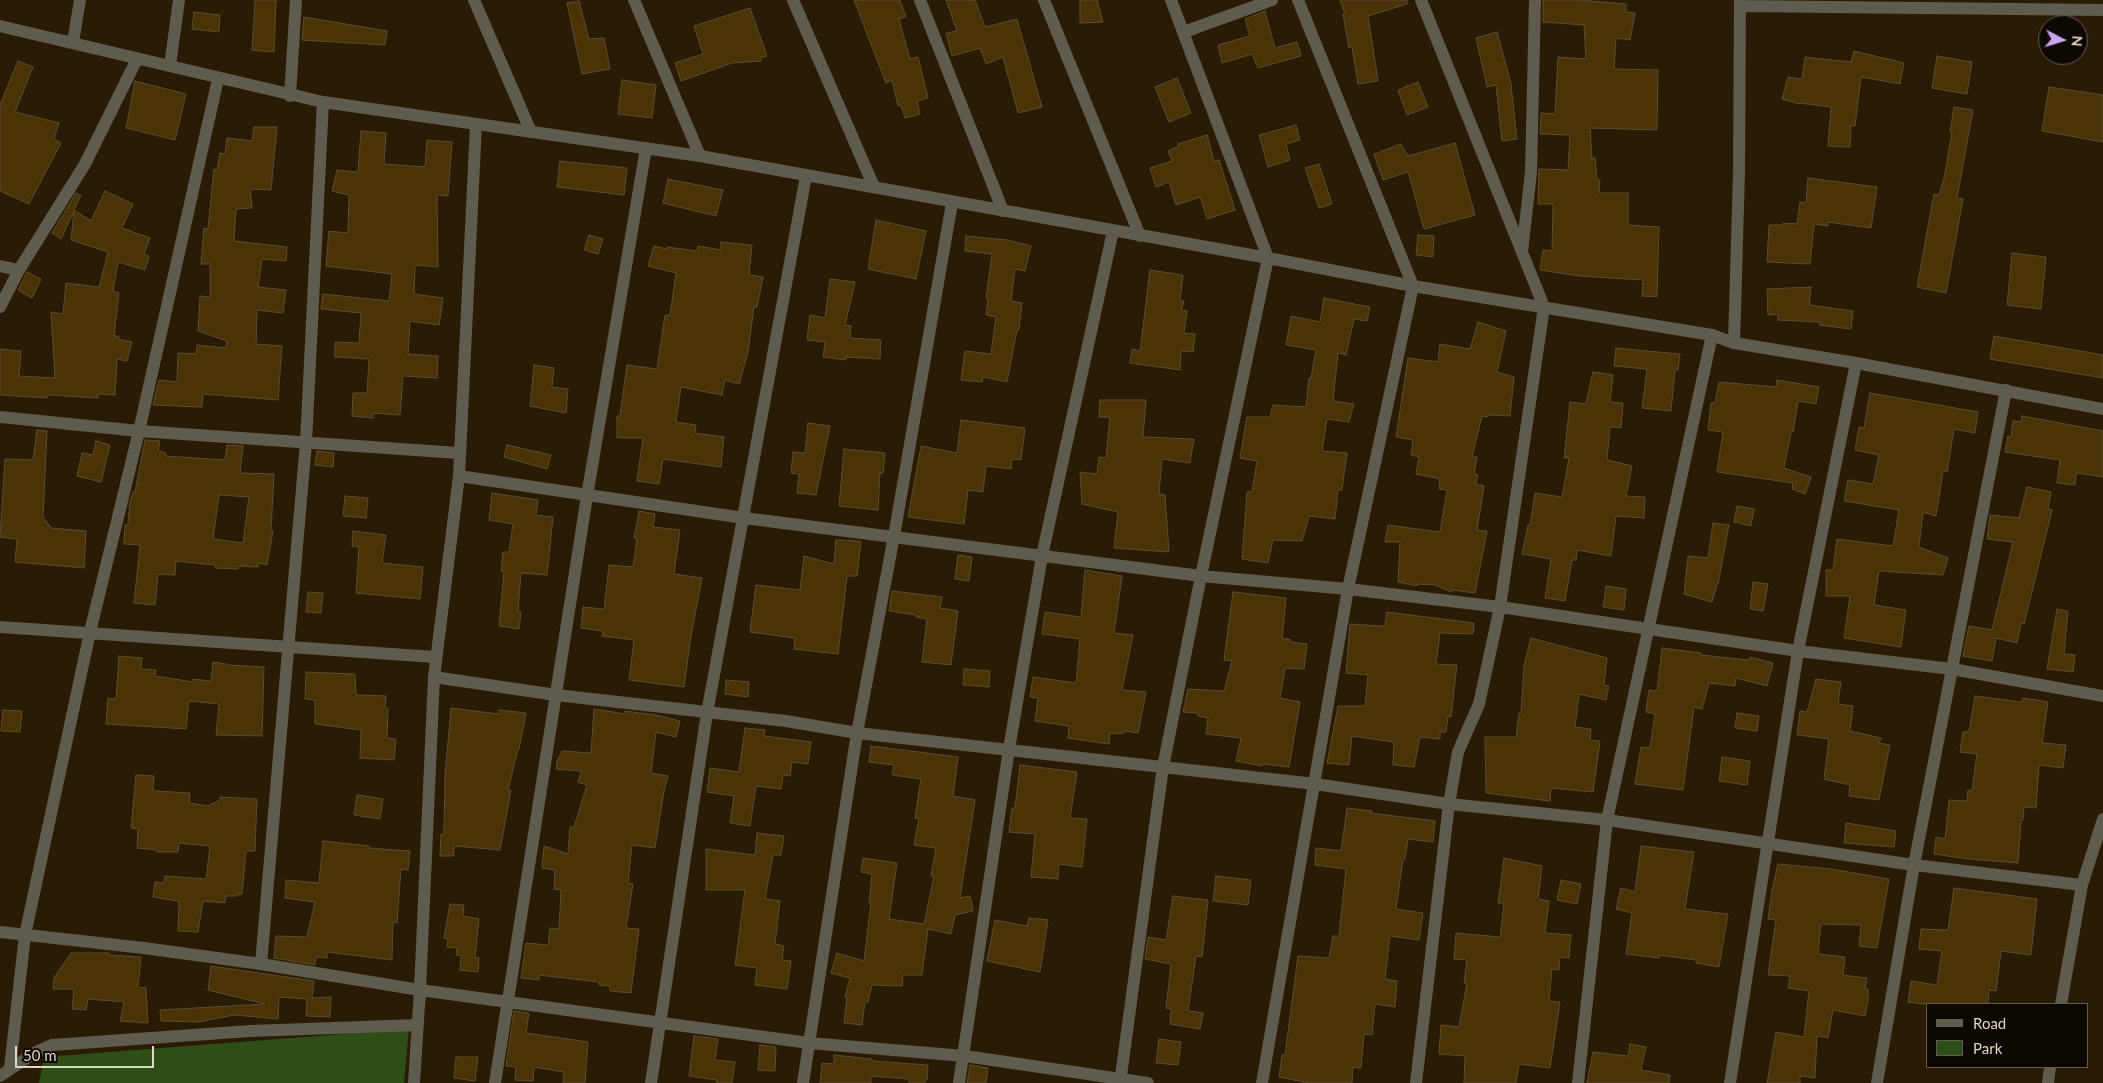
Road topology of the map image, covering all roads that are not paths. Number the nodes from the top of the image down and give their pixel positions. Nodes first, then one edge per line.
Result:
1 (80, 0) edge
2 (179, 0) edge
3 (296, 0) edge
4 (474, 0) edge
5 (634, 0) edge
6 (794, 0) edge
7 (920, 0) edge
8 (1044, 0) edge
9 (1171, 0) edge
10 (1272, 0) edge
11 (1298, 0) edge
12 (1421, 0) edge
13 (1535, 0) edge
14 (1740, 3) edge
15 (1915, 4) edge
16 (2087, 5) edge
17 (2103, 10) edge
18 (0, 26) edge
19 (1184, 32) junction
20 (73, 42) junction
21 (137, 59) junction
22 (170, 66) junction
23 (218, 79) junction
24 (290, 96) junction
25 (324, 102) junction
26 (476, 124) junction
27 (531, 132) junction
28 (646, 148) junction
29 (700, 156) junction
30 (806, 176) junction
31 (874, 187) junction
32 (952, 203) junction
33 (1003, 211) junction
34 (1113, 231) junction
35 (1140, 236) junction
36 (1522, 254) junction
37 (1268, 258) junction
38 (0, 266) edge
39 (19, 270) junction
40 (1414, 286) junction
41 (0, 307) edge
42 (1544, 307) junction
43 (1712, 335) junction
44 (1734, 344) junction
45 (1856, 363) junction
46 (2006, 390) junction
47 (2103, 409) edge
48 (0, 417) edge
49 (139, 430) junction
50 (306, 442) junction
51 (459, 453) junction
52 (459, 476) junction
53 (587, 496) junction
54 (744, 518) junction
55 (894, 536) junction
56 (1042, 556) junction
57 (1201, 576) junction
58 (1348, 589) junction
59 (1500, 607) junction
60 (0, 627) edge
61 (1650, 628) junction
62 (90, 632) junction
63 (289, 646) junction
64 (1798, 651) junction
65 (435, 657) junction
66 (1952, 669) junction
67 (434, 678) junction
68 (556, 695) junction
69 (2103, 696) edge
70 (707, 713) junction
71 (857, 733) junction
72 (1009, 749) junction
73 (1164, 767) junction
74 (1315, 784) junction
75 (1449, 804) junction
76 (2103, 819) edge
77 (1607, 820) junction
78 (1768, 845) junction
79 (1914, 865) junction
80 (2082, 885) junction
81 (0, 932) edge
82 (24, 935) junction
83 (261, 964) junction
84 (420, 990) junction
85 (508, 1001) junction
86 (2061, 1003) edge
87 (659, 1022) junction
88 (418, 1025) junction
89 (810, 1043) junction
90 (965, 1056) junction
91 (2050, 1068) edge
92 (5, 1072) edge
93 (1121, 1081) edge
94 (414, 1083) edge
95 (495, 1083) edge
96 (651, 1083) edge
97 (803, 1083) edge
98 (959, 1083) edge
99 (1148, 1083) edge
100 (1262, 1083) edge
101 (1416, 1083) edge
102 (1578, 1083) edge
103 (1730, 1083) edge
104 (1878, 1083) edge
105 (2048, 1083) edge

1 - 20 street
2 - 22 street
3 - 24 street
4 - 27 street
5 - 29 street
6 - 31 street
7 - 33 street
8 - 35 street
9 - 19 street
10 - 19 street
11 - 40 street
12 - 36 street
13 - 36 street
14 - 15 street
14 - 44 street
15 - 16 street
16 - 17 street
18 - 20 street
19 - 37 street
20 - 21 street
21 - 22 street
21 - 39 street
22 - 23 street
23 - 24 street
23 - 49 street
24 - 25 street
25 - 26 street
25 - 50 street
26 - 27 street
26 - 51 street
27 - 28 street
28 - 29 street
28 - 53 street
29 - 30 street
30 - 31 street
30 - 54 street
31 - 32 street
32 - 33 street
32 - 55 street
33 - 34 street
34 - 35 street
34 - 56 street
35 - 37 street
36 - 42 street
37 - 40 street
37 - 57 street
38 - 39 street
39 - 41 street
40 - 42 street
40 - 58 street
42 - 43 street
42 - 59 street
43 - 44 street
43 - 61 street
44 - 45 street
45 - 46 street
45 - 64 street
46 - 47 street
46 - 66 street
48 - 49 street
49 - 50 street
49 - 62 street
50 - 51 street
50 - 63 street
51 - 52 street
52 - 53 street
52 - 65 street
53 - 54 street
53 - 68 street
54 - 55 street
54 - 70 street
55 - 56 street
55 - 71 street
56 - 57 street
56 - 72 street
57 - 58 street
57 - 73 street
58 - 59 street
58 - 74 street
59 - 61 street
59 - 75 street
60 - 62 street
61 - 64 street
61 - 77 street
62 - 63 street
62 - 82 street
63 - 65 street
63 - 83 street
64 - 66 street
64 - 78 street
65 - 67 street
66 - 69 street
66 - 79 street
67 - 68 street
67 - 84 street
68 - 70 street
68 - 85 street
70 - 71 street
70 - 87 street
71 - 72 street
71 - 89 street
72 - 73 street
72 - 90 street
73 - 74 street
73 - 93 street
74 - 75 street
74 - 100 street
75 - 77 street
75 - 101 street
76 - 80 street
77 - 78 street
77 - 102 street
78 - 79 street
78 - 103 street
79 - 80 street
79 - 104 street
80 - 86 street
81 - 82 street
82 - 83 street
82 - 92 street
83 - 84 street
84 - 85 street
84 - 88 street
85 - 87 street
85 - 95 street
87 - 89 street
87 - 96 street
88 - 92 street
88 - 94 street
89 - 90 street
89 - 97 street
90 - 93 street
90 - 98 street
91 - 105 street
93 - 99 street

